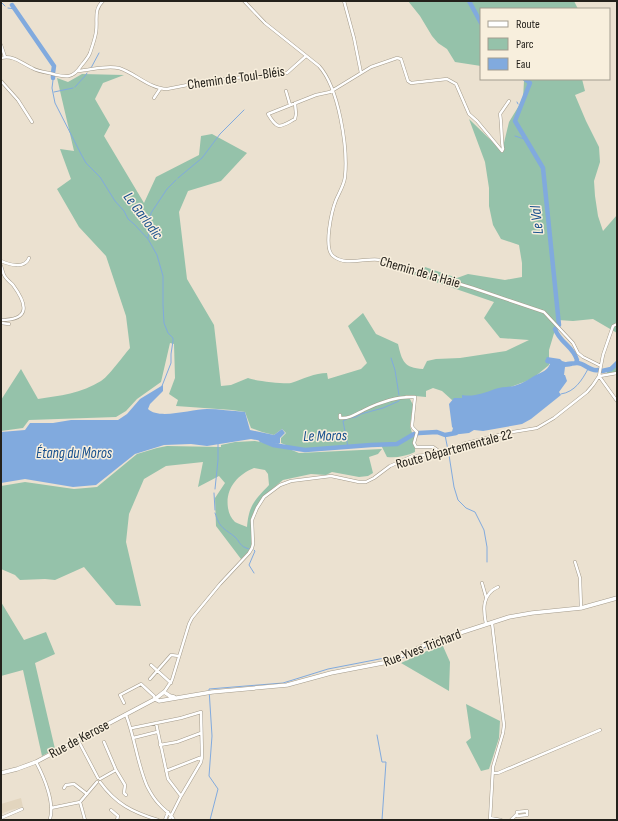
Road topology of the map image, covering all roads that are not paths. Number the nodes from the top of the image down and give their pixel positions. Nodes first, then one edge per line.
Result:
1 (103, 1) edge
2 (244, 1) edge
3 (344, 1) edge
4 (1, 45) edge
5 (306, 56) junction
6 (5, 57) junction
7 (1, 58) edge
8 (78, 71) junction
9 (361, 73) junction
10 (1, 81) edge
11 (160, 89) junction
12 (333, 89) junction
13 (286, 91) dead end
14 (154, 98) dead end
15 (509, 101) dead end
16 (295, 103) junction
17 (290, 105) junction
18 (32, 122) dead end
19 (29, 258) dead end
20 (1, 261) edge
21 (1, 266) edge
22 (1, 322) edge
23 (8, 324) dead end
24 (617, 324) edge
25 (601, 366) junction
26 (617, 373) edge
27 (599, 376) junction
28 (617, 401) edge
29 (340, 416) dead end
30 (444, 454) junction
31 (575, 562) dead end
32 (482, 583) dead end
33 (498, 587) dead end
34 (486, 597) junction
35 (617, 598) edge
36 (581, 608) junction
37 (492, 622) junction
38 (486, 624) junction
39 (179, 656) junction
40 (151, 666) dead end
41 (157, 671) junction
42 (150, 679) dead end
43 (171, 683) junction
44 (164, 692) junction
45 (177, 697) junction
46 (155, 699) junction
47 (168, 699) junction
48 (124, 703) dead end
49 (126, 714) junction
50 (156, 723) junction
51 (132, 728) junction
52 (600, 730) dead end
53 (158, 732) junction
54 (201, 733) junction
55 (133, 738) junction
56 (78, 740) junction
57 (104, 742) dead end
58 (160, 745) junction
59 (202, 757) junction
60 (36, 762) junction
61 (116, 770) junction
62 (166, 771) junction
63 (1, 773) edge
64 (493, 773) junction
65 (99, 780) junction
66 (64, 788) dead end
67 (87, 794) junction
68 (126, 795) dead end
69 (181, 796) junction
70 (80, 802) junction
71 (51, 808) junction
72 (22, 810) dead end
73 (111, 810) dead end
74 (169, 813) junction
75 (517, 814) dead end
76 (1, 818) edge
77 (50, 819) edge
78 (490, 819) edge
79 (85, 820) edge
80 (117, 820) edge
81 (158, 820) edge
82 (165, 820) edge
83 (169, 820) edge
84 (174, 820) edge
85 (501, 820) edge
86 (511, 820) edge

1 - 8 street
2 - 5 street, Chemin de la Haie
3 - 9 street
4 - 6 street
5 - 11 street, Chemin de Toul-Bléis
5 - 12 street, Chemin de la Haie
6 - 7 street
6 - 8 street
8 - 11 street
9 - 12 street
9 - 15 street
10 - 18 street
11 - 14 street
12 - 16 street
12 - 25 street, Chemin de la Haie
13 - 17 street
16 - 17 street
16 - 17 street
19 - 20 street
21 - 22 street
22 - 23 street
24 - 25 street, Route Départementale 22
25 - 27 street, Route Départementale 22
26 - 27 street
27 - 28 street
27 - 30 street, Route Départementale 22
29 - 30 street
30 - 39 street, Route Départementale 22
31 - 36 street
32 - 34 street
33 - 34 street
34 - 38 street
35 - 36 main road, Rue Yves Trichard
36 - 37 main road, Rue Yves Trichard
37 - 38 main road, Rue Yves Trichard
37 - 64 street
38 - 45 main road, Rue Yves Trichard
39 - 41 street
39 - 43 street, Route Départementale 22
40 - 41 street
41 - 42 street
41 - 43 street
43 - 44 street
44 - 45 main road
44 - 46 main road, Rue de Kerose
44 - 47 main road
45 - 47 main road, Rue Yves Trichard
46 - 47 main road
46 - 48 street
46 - 49 main road, Rue de Kerose
49 - 51 street
49 - 56 main road, Rue de Kerose
50 - 51 street
50 - 53 street
50 - 54 street
51 - 55 street
52 - 64 street
53 - 55 street
53 - 58 street
54 - 58 street
54 - 59 street
55 - 74 street
56 - 60 main road, Rue de Kerose
56 - 65 street
57 - 61 street
58 - 62 street
59 - 62 street
59 - 69 street
60 - 63 main road, Rue de Kerose
60 - 71 street
61 - 65 street
61 - 68 street
62 - 69 street
64 - 78 street
65 - 67 street
65 - 81 street
66 - 67 street
67 - 70 street
69 - 74 street
70 - 71 street
70 - 79 street
71 - 77 street
72 - 76 street
73 - 80 street
74 - 82 street
74 - 83 street
74 - 84 street
75 - 86 street
78 - 85 street

